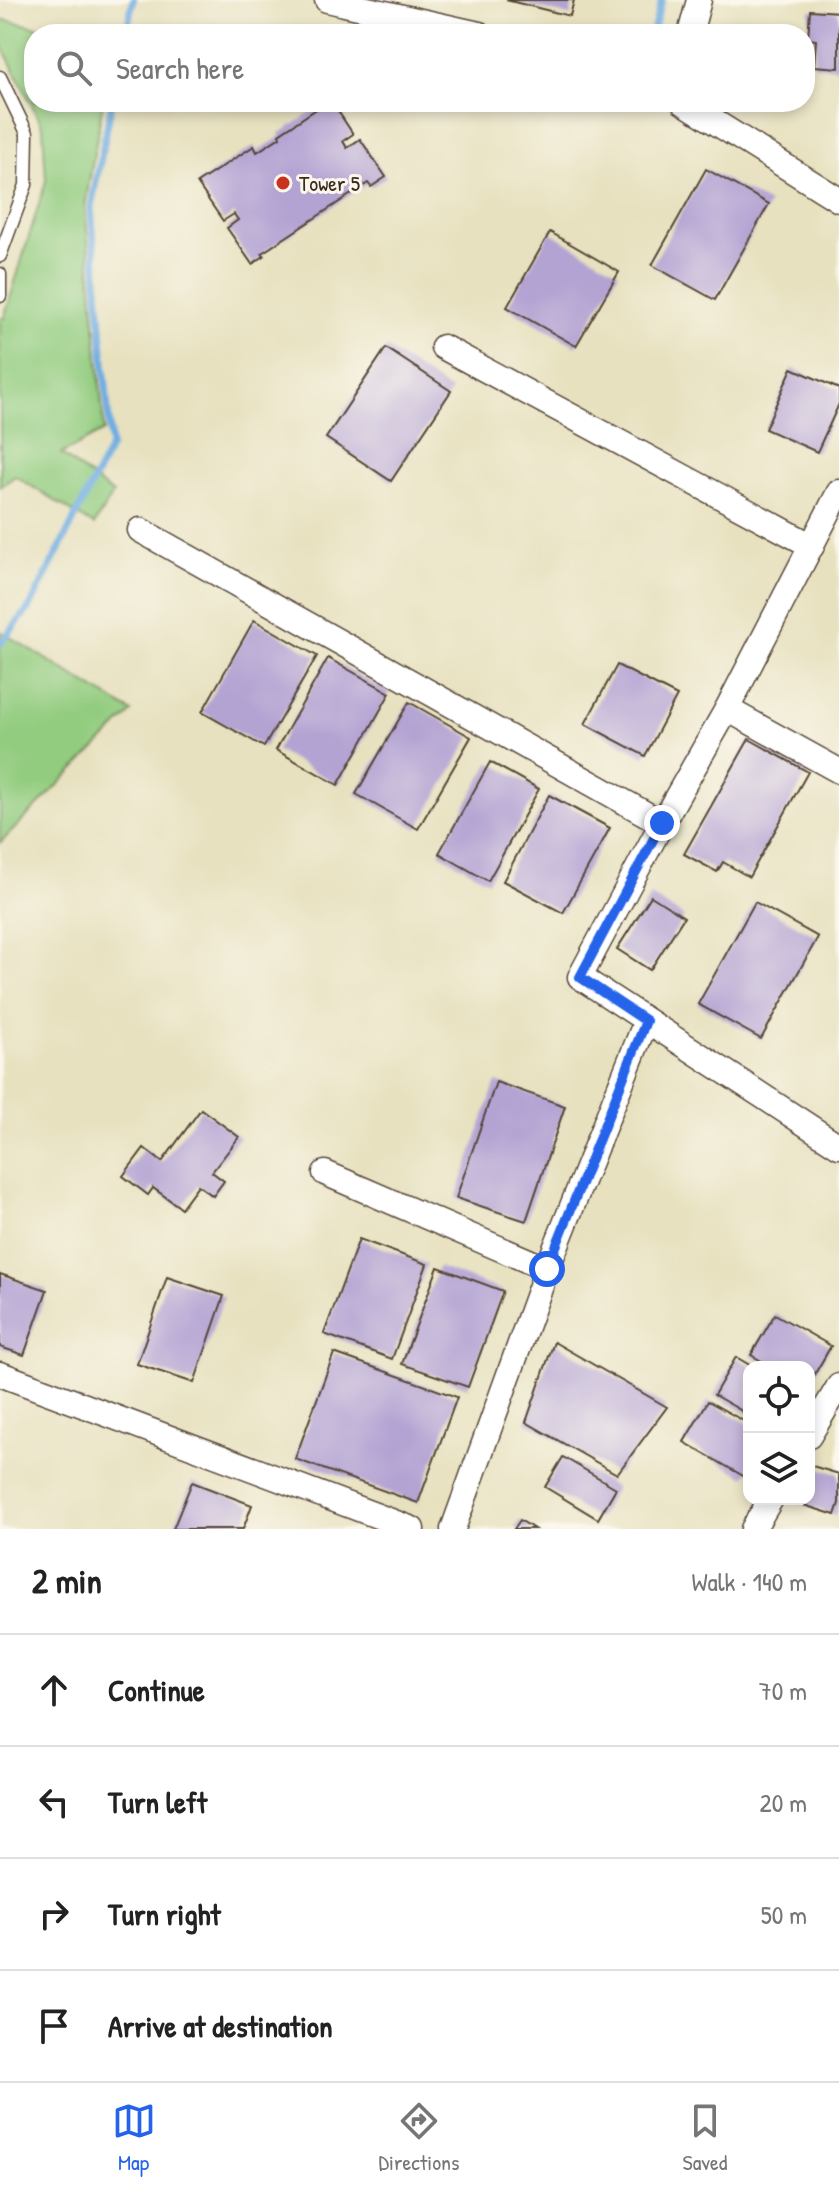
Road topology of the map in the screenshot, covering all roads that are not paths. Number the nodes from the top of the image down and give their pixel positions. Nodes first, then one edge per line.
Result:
1 (327, 0) edge
2 (699, 0) edge
3 (434, 24) edge
4 (693, 24) edge
5 (0, 77) edge
6 (699, 112) edge
7 (839, 200) edge
8 (0, 256) edge
9 (0, 274) edge
10 (0, 296) edge
11 (443, 347) dead end
12 (839, 492) edge
13 (140, 530) dead end
14 (812, 546) junction
15 (727, 709) junction
16 (839, 771) edge
17 (662, 823) junction
18 (646, 1021) junction
19 (839, 1146) edge
20 (325, 1173) dead end
21 (547, 1269) junction
22 (0, 1374) edge
23 (839, 1386) edge
24 (811, 1433) edge
25 (767, 1505) edge
26 (412, 1529) edge
27 (453, 1529) edge
28 (753, 1529) edge

1 - 3 street
2 - 4 street
5 - 8 lane
6 - 7 street
9 - 10 lane
11 - 14 street
12 - 14 street
13 - 17 street
14 - 15 street
15 - 16 street
15 - 17 street
17 - 18 street
18 - 19 street
18 - 21 street
20 - 21 street
21 - 27 street
22 - 26 street
23 - 24 street
25 - 28 street

